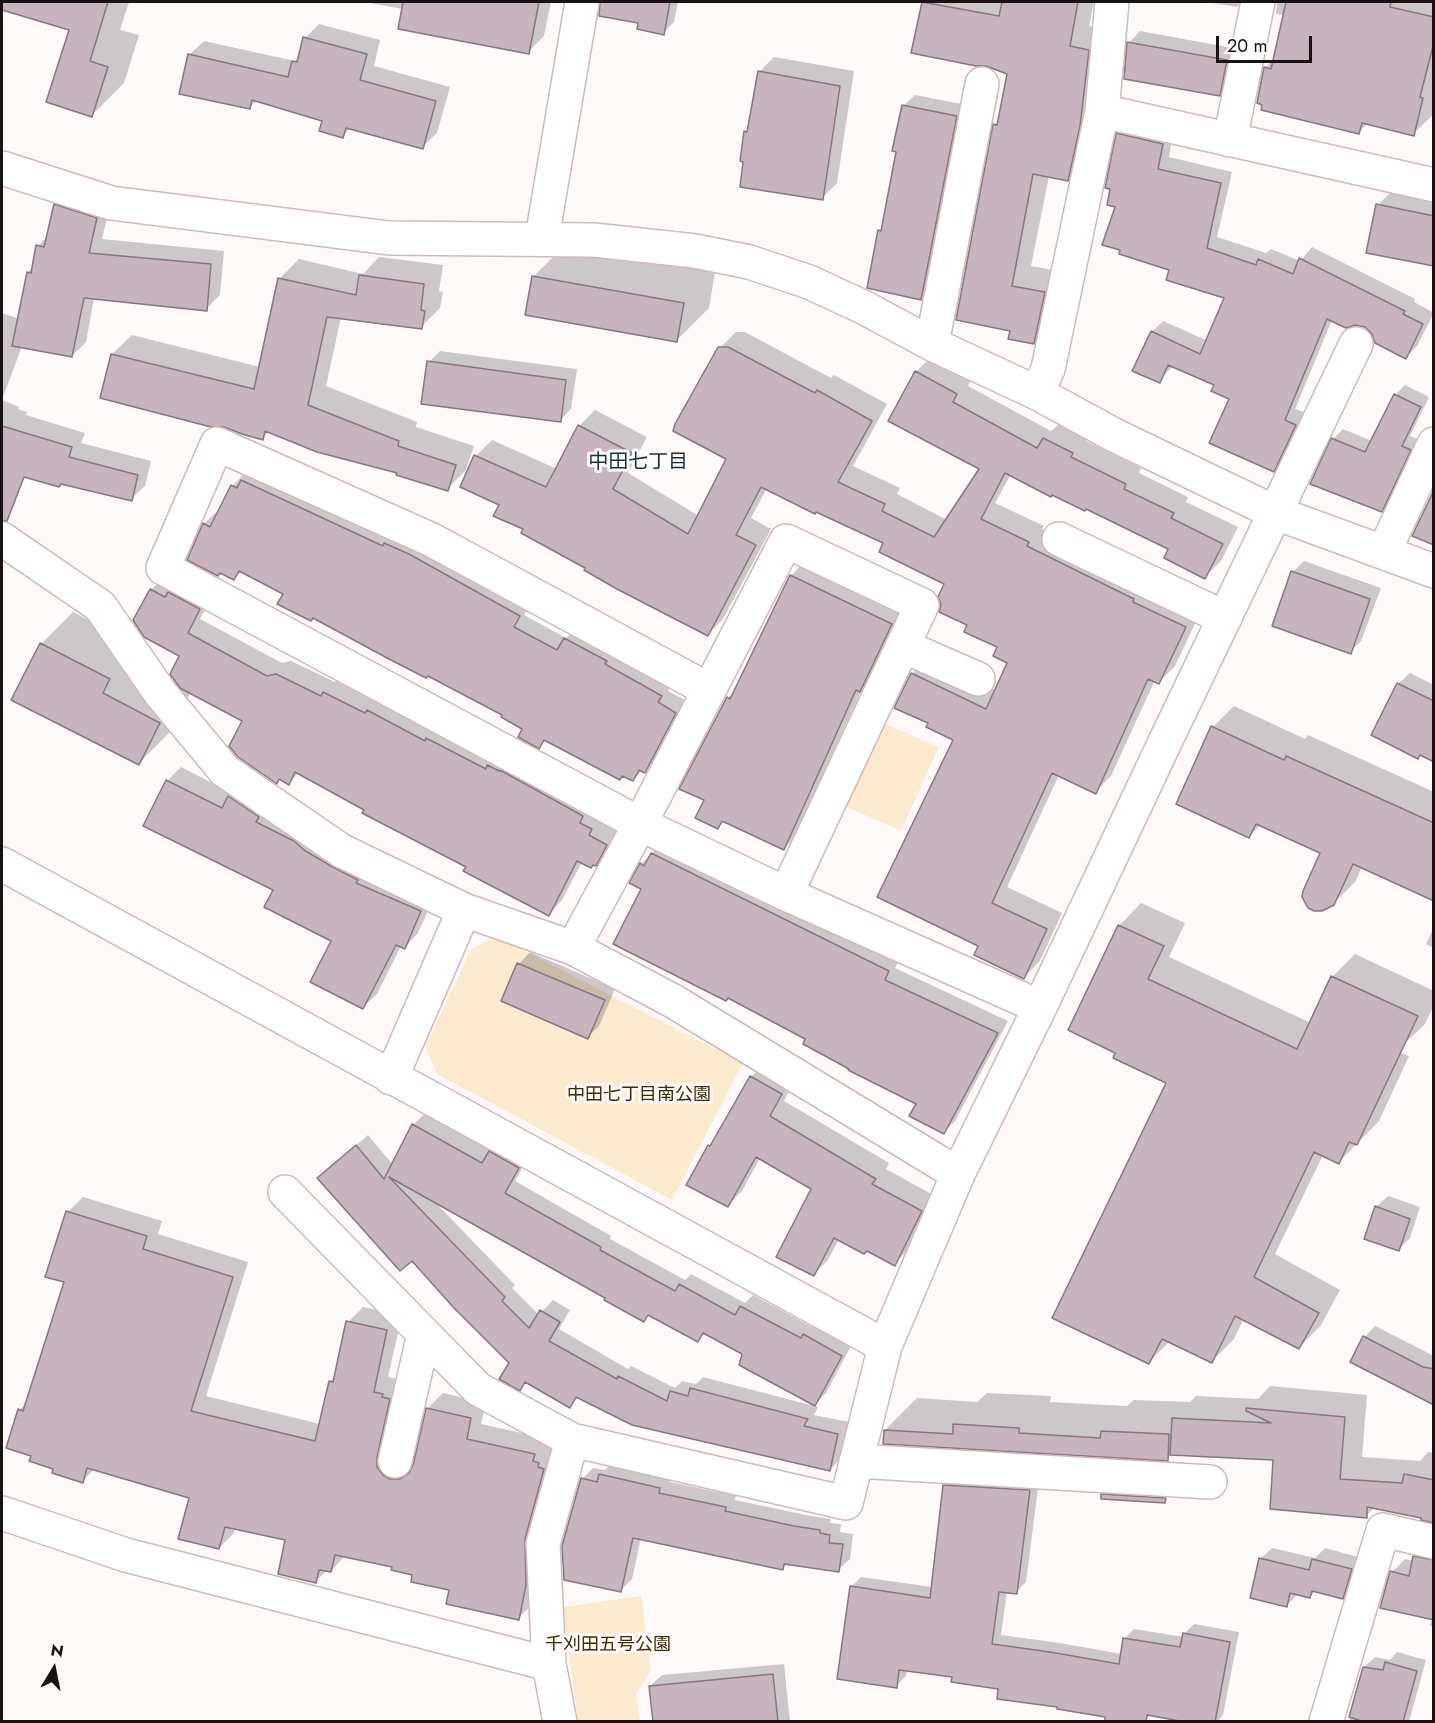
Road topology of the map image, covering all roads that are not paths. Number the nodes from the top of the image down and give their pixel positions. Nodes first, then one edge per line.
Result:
1 (582, 2) edge
2 (1112, 2) edge
3 (1258, 2) edge
4 (982, 84) dead end
5 (1102, 111) junction
6 (1230, 140) junction
7 (2, 168) edge
8 (1434, 185) edge
9 (542, 238) junction
10 (932, 344) junction
11 (1356, 344) dead end
12 (1037, 393) junction
13 (1434, 444) edge
14 (1276, 513) junction
15 (2, 539) edge
16 (1059, 539) dead end
17 (1384, 552) junction
18 (1434, 571) edge
19 (1225, 618) junction
20 (903, 646) junction
21 (978, 679) dead end
22 (709, 690) junction
23 (640, 824) junction
24 (2, 864) edge
25 (786, 894) junction
26 (464, 910) junction
27 (573, 948) junction
28 (1040, 1007) junction
29 (391, 1078) junction
30 (958, 1174) junction
31 (285, 1192) dead end
32 (424, 1334) junction
33 (885, 1346) junction
34 (572, 1440) junction
35 (395, 1461) dead end
36 (856, 1461) junction
37 (1210, 1482) dead end
38 (2, 1513) edge
39 (1434, 1542) edge
40 (549, 1664) junction
41 (560, 1722) edge
42 (1326, 1722) edge

1 - 9 street
2 - 5 street
3 - 6 street
4 - 10 street
5 - 6 street
5 - 12 street
6 - 8 street
7 - 9 street
9 - 10 street
10 - 12 street
11 - 14 street
12 - 14 street
13 - 17 street
14 - 17 street
14 - 19 street
15 - 26 street
16 - 19 street
17 - 18 street
19 - 28 street
20 - 21 street
20 - 22 street
20 - 25 street
22 - 23 street
22 - 23 street
23 - 25 street
23 - 27 street
24 - 29 street
25 - 28 street
26 - 27 street
26 - 29 street
27 - 30 street
28 - 30 street
29 - 33 street
30 - 33 street
31 - 32 street
32 - 34 street
32 - 35 street
33 - 36 street
34 - 36 street
34 - 40 street
36 - 37 street
38 - 40 street
39 - 42 street
40 - 41 street

